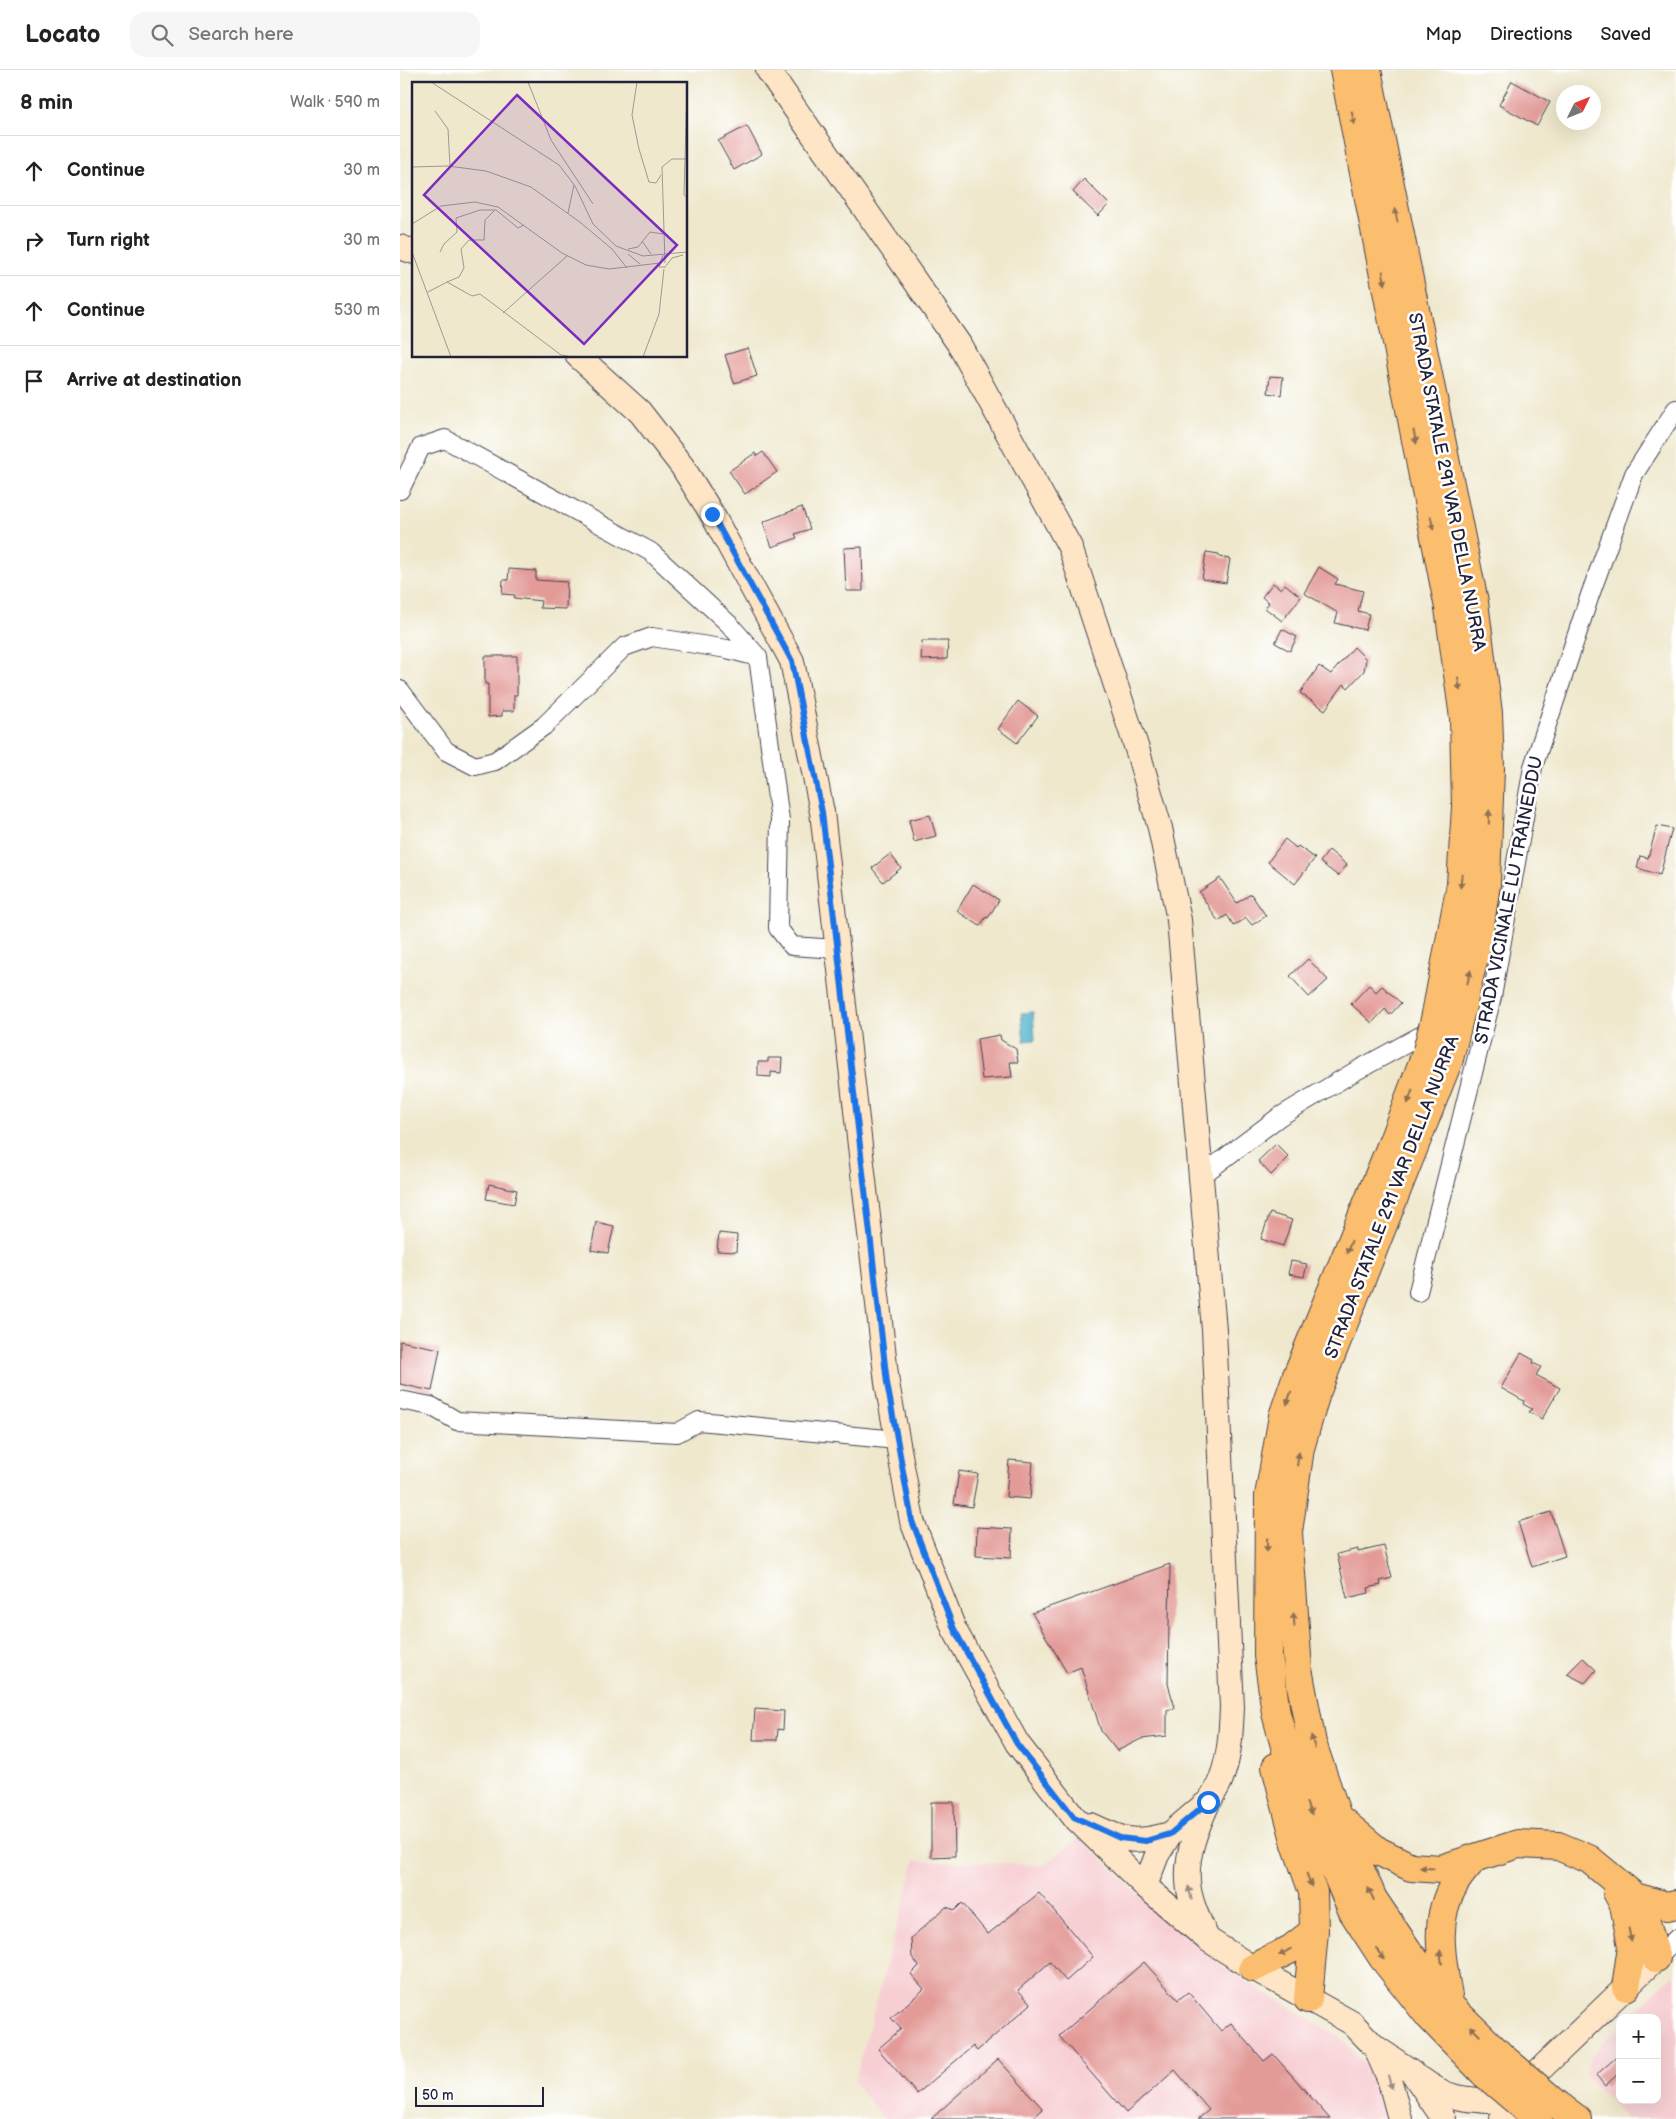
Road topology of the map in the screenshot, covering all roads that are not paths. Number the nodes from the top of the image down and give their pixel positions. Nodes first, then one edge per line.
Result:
1 (768, 70) edge
2 (1344, 70) edge
3 (1367, 70) edge
4 (400, 247) edge
5 (412, 251) edge
6 (580, 358) edge
7 (1676, 409) edge
8 (1435, 472) junction
9 (400, 490) edge
10 (758, 656) junction
11 (400, 690) edge
12 (837, 949) junction
13 (1492, 997) junction
14 (1438, 1055) junction
15 (1201, 1176) junction
16 (1418, 1292) dead end
17 (400, 1400) edge
18 (897, 1440) junction
19 (1276, 1713) junction
20 (1208, 1802) junction
21 (1337, 1816) junction
22 (1074, 1817) junction
23 (1170, 1834) junction
24 (1194, 1837) junction
25 (1474, 1858) junction
26 (1606, 1874) junction
27 (1145, 1886) junction
28 (1635, 1897) junction
29 (1676, 1904) edge
30 (1314, 1931) junction
31 (1207, 1939) junction
32 (1676, 1939) edge
33 (1656, 1958) junction
34 (1253, 1968) junction
35 (1626, 1987) junction
36 (1308, 1999) junction
37 (1449, 2005) junction
38 (1375, 2047) junction
39 (1493, 2065) junction
40 (1412, 2072) junction
41 (1496, 2110) edge
42 (1558, 2114) edge
43 (1400, 2119) edge
44 (1444, 2119) edge
45 (1459, 2119) edge

1 - 15 street
2 -> 8 highway, STRADA STATALE 291 VAR DELLA NURRA
8 -> 3 highway, STRADA STATALE 291 VAR DELLA NURRA
4 - 5 street
6 - 12 street
7 - 13 street, STRADA VICINALE LU TRAINEDDU
8 - 14 highway, STRADA STATALE 291 VAR DELLA NURRA, bridge
9 - 10 street
10 - 11 street
10 - 12 street
12 - 18 street
13 - 15 street
13 - 16 street, STRADA VICINALE LU TRAINEDDU
14 -> 19 highway, STRADA STATALE 291 VAR DELLA NURRA
21 -> 14 highway, STRADA STATALE 291 VAR DELLA NURRA
15 - 20 street
17 - 18 street
18 - 22 street
19 -> 30 highway
19 -> 39 highway, STRADA STATALE 291 VAR DELLA NURRA
20 - 23 street
20 - 24 street
25 -> 21 highway
37 -> 21 highway, STRADA STATALE 291 VAR DELLA NURRA
22 - 23 street
22 - 27 street
23 - 27 street
24 - 27 street
31 -> 24 street
25 - 26 highway
37 -> 25 highway
26 - 28 highway
26 -> 35 highway
27 - 31 street
28 - 29 highway
28 - 33 highway
30 -> 34 highway
30 - 36 highway
31 - 34 street
32 - 33 street
33 - 35 street
34 - 36 street
35 - 41 street
36 - 38 street
39 -> 37 highway, STRADA STATALE 291 VAR DELLA NURRA
38 - 40 street
38 -> 43 street
39 - 42 highway, STRADA STATALE 291 VAR DELLA NURRA, bridge
40 - 41 street
40 - 44 street
41 - 45 street

